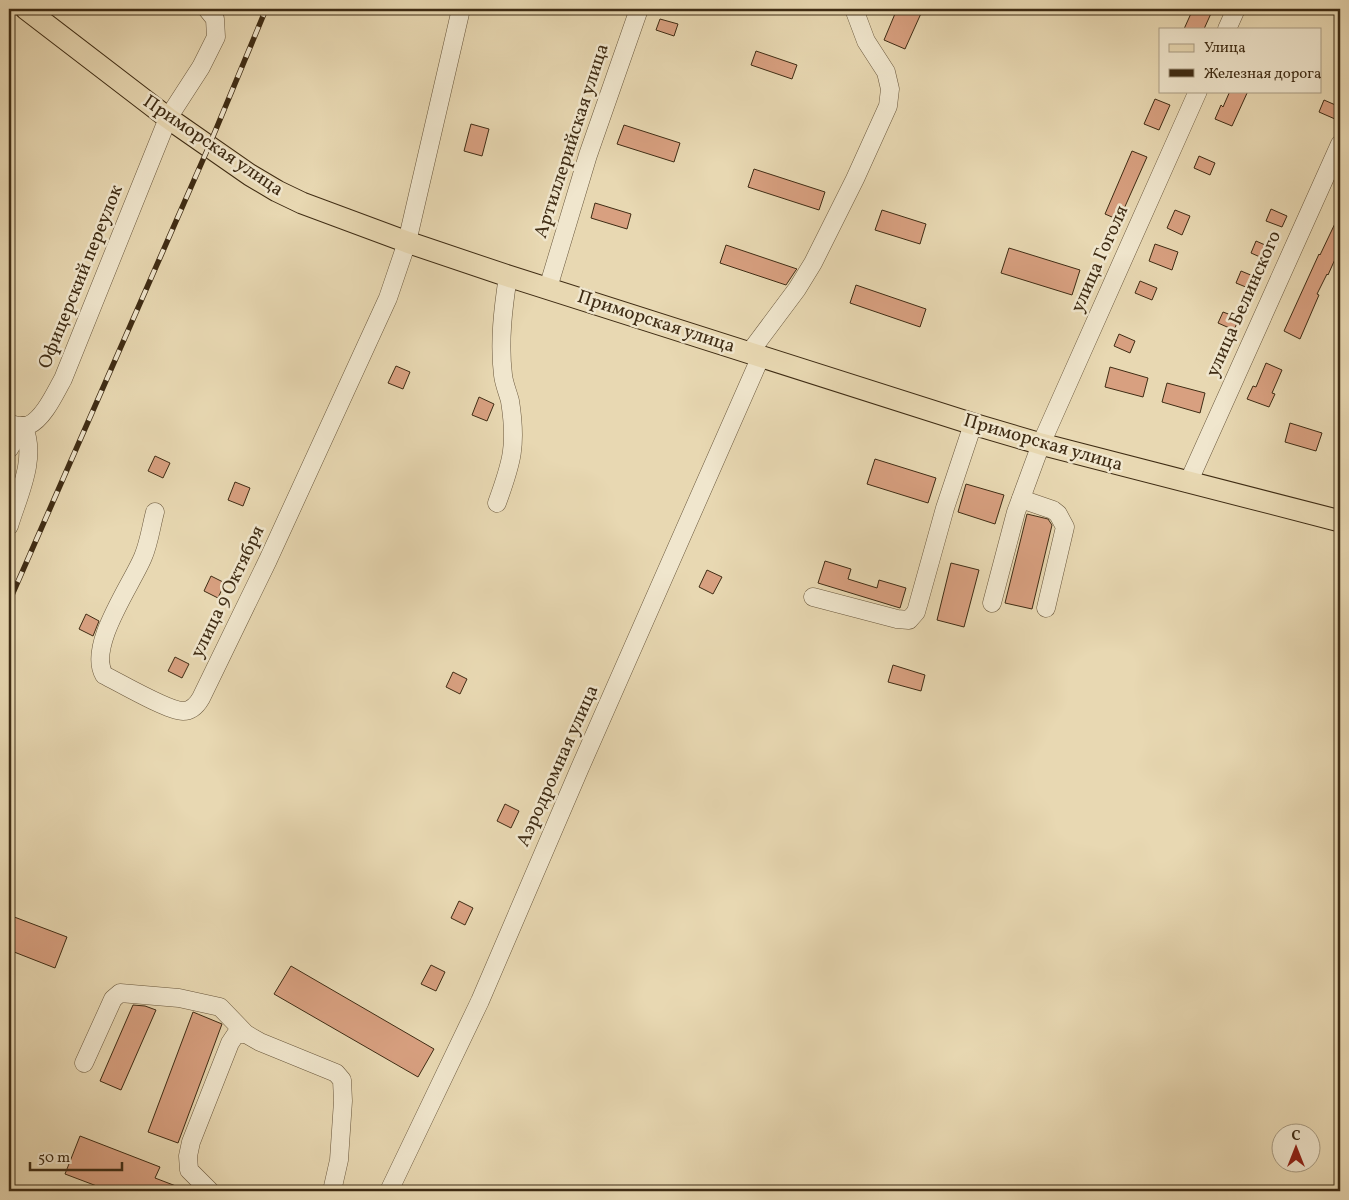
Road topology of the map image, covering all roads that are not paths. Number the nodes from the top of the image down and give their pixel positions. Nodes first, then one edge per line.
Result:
1 (26, 9) edge
2 (207, 9) edge
3 (461, 9) edge
4 (639, 9) edge
5 (854, 9) edge
6 (1236, 9) edge
7 (1227, 28) edge
8 (1198, 92) edge
9 (168, 118) junction
10 (1340, 144) edge
11 (407, 242) junction
12 (508, 276) junction
13 (548, 288) junction
14 (756, 354) junction
15 (973, 424) junction
16 (16, 425) edge
17 (1041, 444) junction
18 (9, 449) edge
19 (1188, 483) junction
20 (1021, 499) junction
21 (497, 503) dead end
22 (155, 512) dead end
23 (1340, 521) edge
24 (9, 526) edge
25 (813, 597) dead end
26 (992, 603) dead end
27 (1046, 608) dead end
28 (246, 1034) junction
29 (84, 1063) dead end
30 (210, 1191) edge
31 (332, 1191) edge
32 (389, 1191) edge

1 - 9 main road, Приморская улица
2 - 9 street, Офицерский переулок
3 - 11 street
4 - 13 street, Артиллерийская улица
5 - 14 street, Аэродромная улица
6 - 7 street
8 - 17 street, улица Гоголя
9 - 11 main road, Приморская улица
9 - 16 street, Офицерский переулок
10 - 19 street, улица Белинского
11 - 12 main road, Приморская улица
11 - 22 street, улица 9 Октября
12 - 13 main road, Приморская улица
12 - 21 street
13 - 14 main road, Приморская улица
14 - 15 main road, Приморская улица
14 - 32 street, Аэродромная улица
15 - 17 main road, Приморская улица
15 - 25 street
16 - 18 street
16 - 24 street
17 - 19 main road, Приморская улица
17 - 20 street, улица Гоголя
19 - 23 main road, Приморская улица
20 - 26 street, улица Гоголя
20 - 27 street
28 - 29 street
28 - 30 street
28 - 31 street

